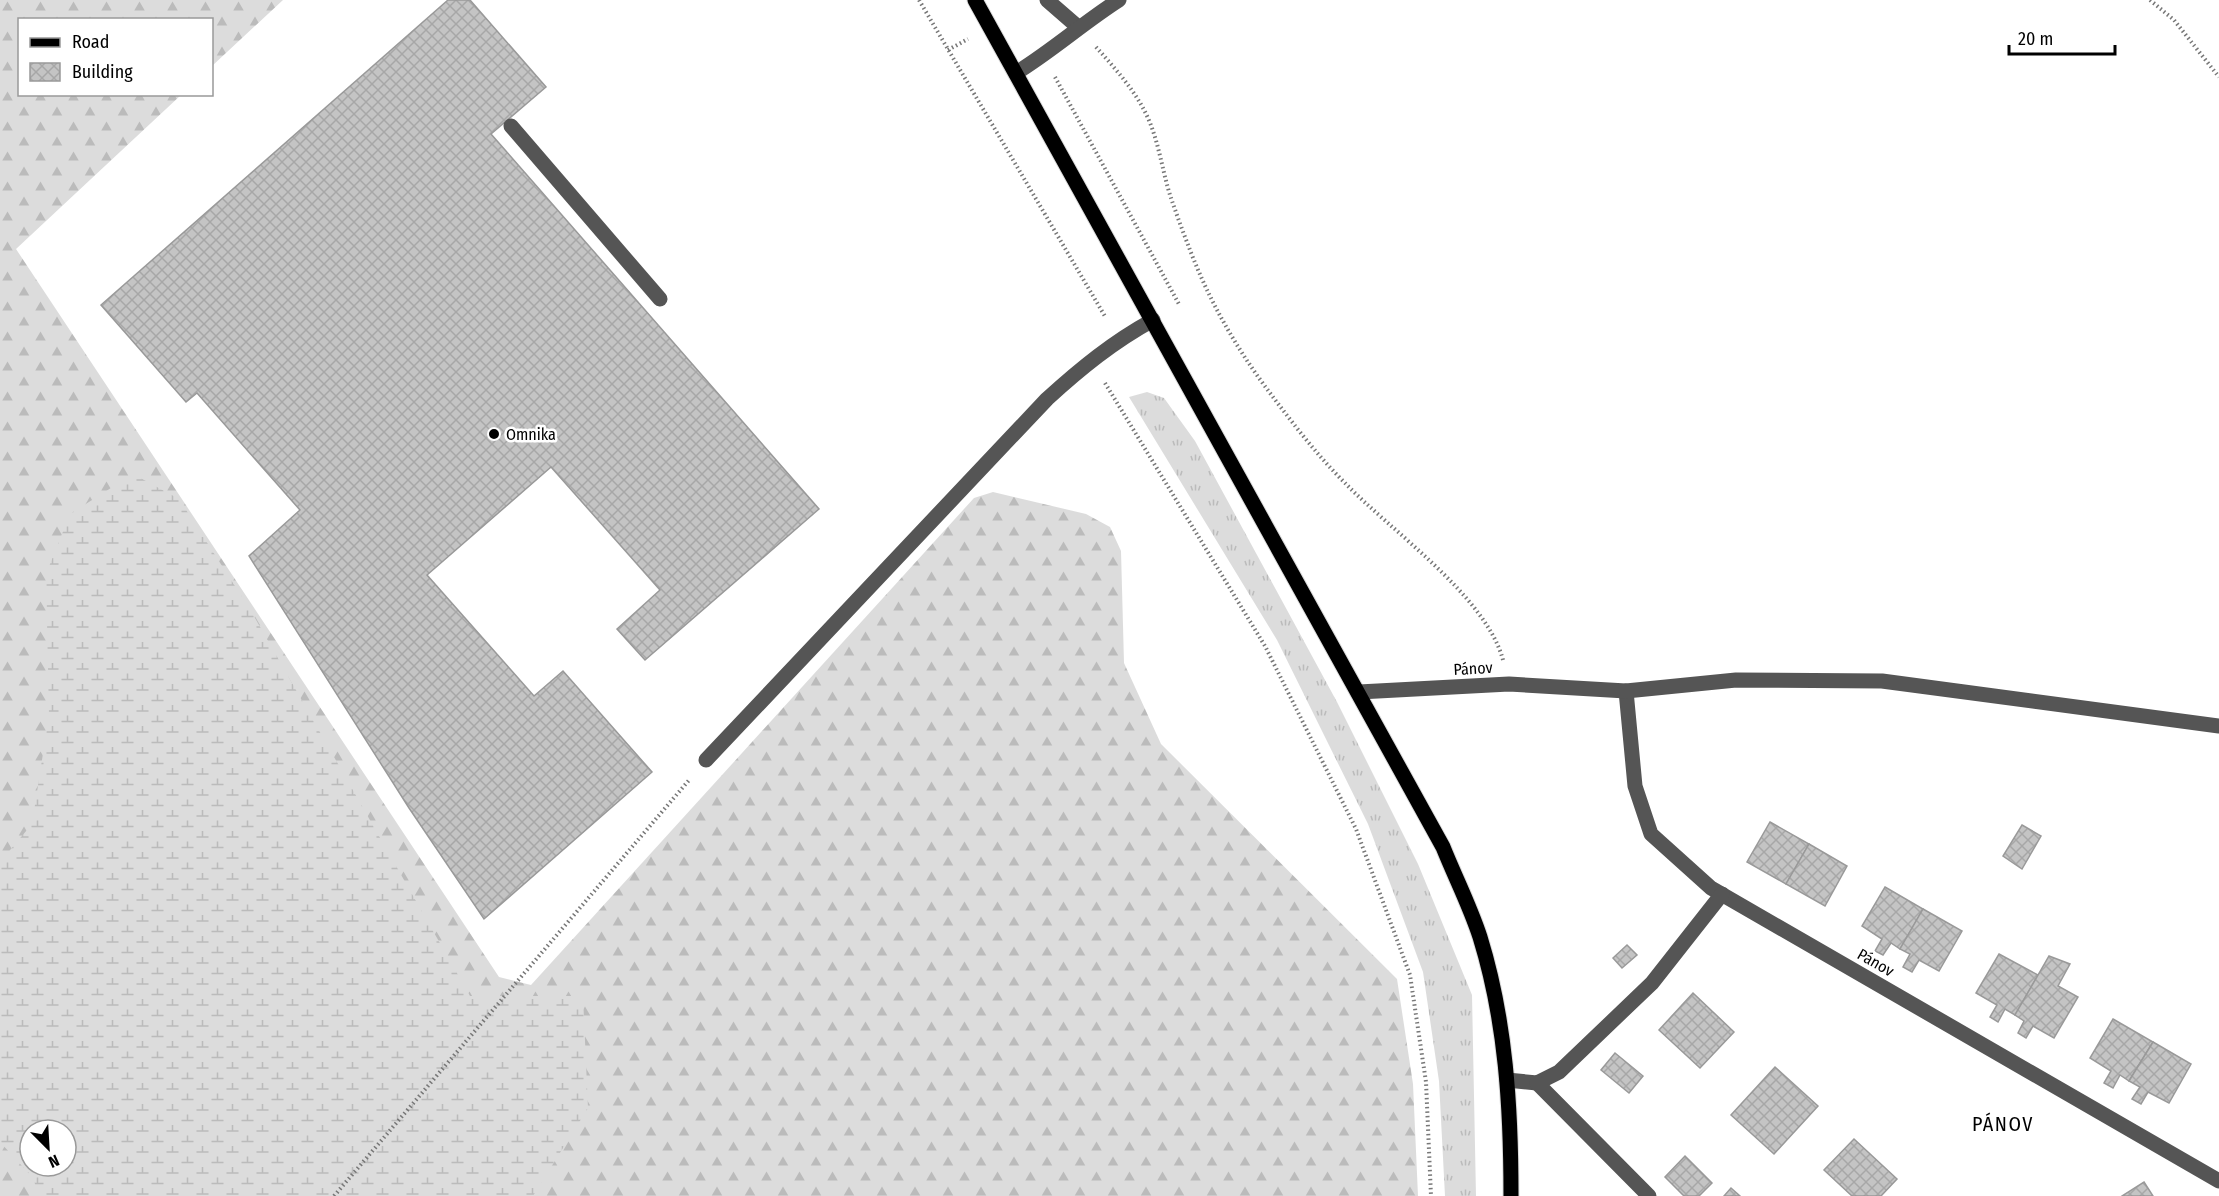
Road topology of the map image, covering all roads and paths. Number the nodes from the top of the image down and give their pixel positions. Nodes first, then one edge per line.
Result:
1 (919, 0) edge
2 (975, 0) edge
3 (1047, 0) edge
4 (1119, 0) edge
5 (2150, 0) edge
6 (1078, 27) junction
7 (1044, 56) junction
8 (1016, 73) junction
9 (2219, 76) edge
10 (510, 126) dead end
11 (660, 299) dead end
12 (1180, 306) dead end
13 (1153, 320) junction
14 (1118, 340) junction
15 (1090, 360) junction
16 (1509, 684) junction
17 (1626, 691) junction
18 (1359, 692) junction
19 (2219, 726) edge
20 (706, 760) joint
21 (1722, 894) junction
22 (1507, 1080) junction
23 (1537, 1083) junction
24 (2219, 1181) edge
25 (334, 1196) edge
26 (1431, 1196) edge
27 (1511, 1196) edge
28 (1649, 1196) edge

1 - 14 path
2 - 8 main road
3 - 6 street
4 - 6 street
5 - 9 path
6 - 7 street
6 - 16 path
7 - 8 street
7 - 12 path
8 - 13 main road
10 - 11 street
13 - 14 street
13 - 18 main road
14 - 15 street
15 - 20 street
15 - 26 path
16 - 17 street, Pánov
16 - 18 street, Pánov
17 - 19 street, Pánov
17 - 21 street, Pánov
18 - 22 main road
20 - 25 path
21 - 23 street
21 - 24 street, Pánov
22 - 23 street
22 - 27 main road
23 - 28 street

